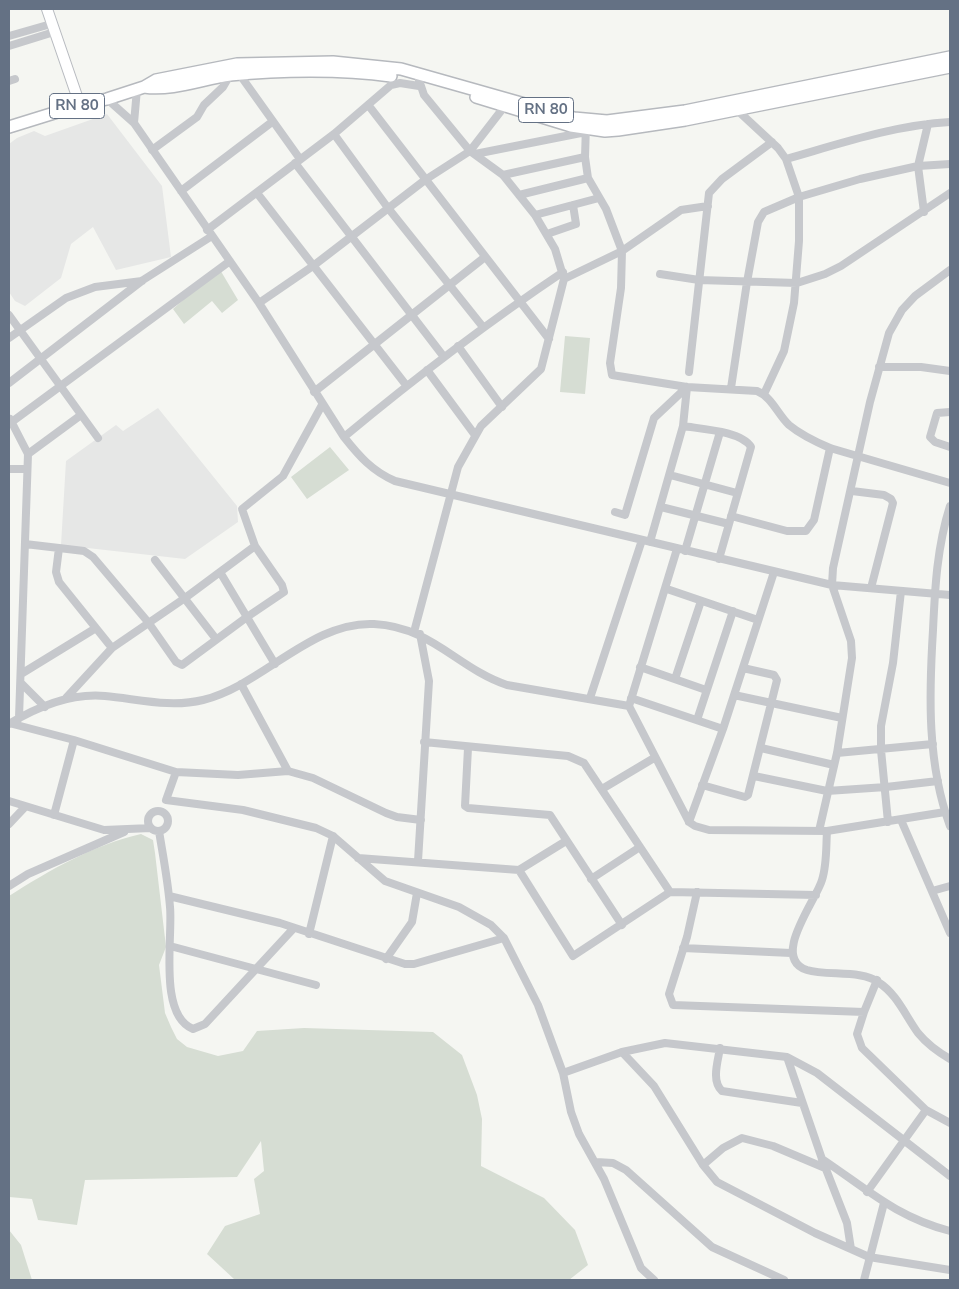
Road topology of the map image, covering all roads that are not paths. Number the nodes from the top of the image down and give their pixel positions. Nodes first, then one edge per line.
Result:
1 (47, 9) edge
2 (52, 28) junction
3 (9, 36) edge
4 (9, 46) edge
5 (950, 56) edge
6 (310, 67) junction
7 (950, 67) edge
8 (235, 75) junction
9 (419, 83) junction
10 (140, 88) junction
11 (107, 99) junction
12 (80, 105) junction
13 (369, 106) junction
14 (504, 106) junction
15 (737, 110) junction
16 (272, 122) junction
17 (950, 122) edge
18 (134, 123) junction
19 (928, 124) junction
20 (9, 127) edge
21 (586, 127) junction
22 (334, 134) junction
23 (772, 142) junction
24 (152, 150) junction
25 (473, 152) junction
26 (585, 157) junction
27 (786, 160) junction
28 (298, 161) junction
29 (950, 164) edge
30 (918, 166) junction
31 (503, 175) junction
32 (588, 178) junction
33 (425, 180) junction
34 (181, 191) junction
35 (257, 193) junction
36 (950, 194) edge
37 (519, 195) junction
38 (799, 197) junction
39 (599, 198) junction
40 (573, 205) junction
41 (708, 206) junction
42 (388, 208) junction
43 (924, 212) junction
44 (535, 215) junction
45 (209, 233) junction
46 (547, 234) junction
47 (350, 237) junction
48 (622, 251) junction
49 (485, 257) junction
50 (230, 261) junction
51 (313, 266) junction
52 (950, 270) edge
53 (660, 274) dead end
54 (564, 276) junction
55 (143, 280) junction
56 (699, 280) junction
57 (747, 282) junction
58 (797, 283) junction
59 (450, 285) junction
60 (520, 301) junction
61 (259, 303) junction
62 (9, 315) edge
63 (412, 316) junction
64 (483, 327) junction
65 (19, 330) junction
66 (9, 338) edge
67 (550, 339) junction
68 (374, 344) junction
69 (458, 346) junction
70 (444, 357) junction
71 (40, 358) junction
72 (879, 367) junction
73 (427, 370) junction
74 (689, 372) dead end
75 (950, 372) edge
76 (9, 383) edge
77 (406, 385) junction
78 (60, 386) junction
79 (687, 387) junction
80 (731, 388) junction
81 (314, 392) junction
82 (764, 394) junction
83 (322, 405) junction
84 (502, 407) junction
85 (950, 412) edge
86 (81, 414) junction
87 (10, 421) edge
88 (683, 426) junction
89 (720, 432) junction
90 (475, 435) junction
91 (344, 437) junction
92 (98, 438) dead end
93 (950, 447) edge
94 (830, 448) junction
95 (28, 454) junction
96 (860, 456) junction
97 (9, 469) edge
98 (27, 469) junction
99 (670, 475) junction
100 (950, 483) edge
101 (704, 484) junction
102 (852, 491) junction
103 (737, 492) junction
104 (451, 494) junction
105 (950, 506) edge
106 (661, 507) junction
107 (615, 512) dead end
108 (695, 516) junction
109 (730, 520) junction
110 (646, 541) junction
111 (24, 544) junction
112 (255, 546) junction
113 (59, 548) junction
114 (681, 550) junction
115 (719, 559) junction
116 (155, 560) dead end
117 (220, 572) junction
118 (774, 572) junction
119 (832, 585) junction
120 (871, 588) junction
121 (667, 589) junction
122 (901, 591) junction
123 (935, 594) junction
124 (950, 595) edge
125 (185, 598) junction
126 (701, 600) junction
127 (733, 611) junction
128 (247, 617) junction
129 (758, 620) junction
130 (148, 622) junction
131 (96, 628) junction
132 (417, 633) junction
133 (216, 639) junction
134 (112, 648) junction
135 (275, 664) junction
136 (640, 667) junction
137 (743, 668) junction
138 (21, 674) junction
139 (675, 679) junction
140 (20, 683) junction
141 (241, 684) junction
142 (706, 690) junction
143 (734, 695) junction
144 (66, 698) junction
145 (590, 698) junction
146 (630, 698) junction
147 (771, 704) junction
148 (629, 706) junction
149 (46, 707) junction
150 (20, 718) junction
151 (842, 718) junction
152 (697, 720) junction
153 (9, 724) edge
154 (723, 729) junction
155 (74, 740) junction
156 (424, 742) junction
157 (933, 744) junction
158 (468, 748) junction
159 (761, 748) junction
160 (881, 750) junction
161 (837, 753) junction
162 (654, 758) junction
163 (834, 764) junction
164 (288, 771) junction
165 (176, 772) junction
166 (754, 776) junction
167 (938, 780) junction
168 (702, 785) junction
169 (886, 787) junction
170 (602, 789) junction
171 (827, 791) junction
172 (166, 800) junction
173 (9, 802) edge
174 (26, 807) junction
175 (161, 811) junction
176 (945, 812) junction
177 (54, 815) junction
178 (421, 820) junction
179 (901, 820) junction
180 (689, 822) junction
181 (888, 822) junction
182 (9, 824) edge
183 (950, 826) edge
184 (151, 828) junction
185 (128, 830) junction
186 (159, 831) junction
187 (823, 831) junction
188 (333, 836) junction
189 (566, 841) junction
190 (640, 847) junction
191 (358, 858) junction
192 (418, 862) junction
193 (519, 870) junction
194 (591, 879) junction
195 (9, 886) edge
196 (950, 886) edge
197 (932, 891) junction
198 (670, 892) junction
199 (697, 892) junction
200 (416, 893) junction
201 (816, 895) junction
202 (169, 896) junction
203 (622, 925) junction
204 (293, 929) junction
205 (309, 934) junction
206 (950, 934) edge
207 (504, 938) junction
208 (170, 946) junction
209 (683, 948) junction
210 (792, 953) junction
211 (386, 959) junction
212 (256, 968) junction
213 (877, 980) junction
214 (316, 985) dead end
215 (864, 1012) junction
216 (720, 1048) junction
217 (622, 1052) junction
218 (787, 1057) junction
219 (950, 1060) edge
220 (562, 1073) junction
221 (802, 1103) junction
222 (926, 1110) junction
223 (950, 1123) edge
224 (903, 1140) junction
225 (822, 1159) junction
226 (596, 1162) junction
227 (703, 1165) junction
228 (825, 1168) junction
229 (950, 1176) edge
230 (867, 1192) junction
231 (884, 1203) junction
232 (950, 1231) edge
233 (851, 1250) junction
234 (869, 1257) junction
235 (950, 1270) edge
236 (654, 1280) edge
237 (784, 1280) edge
238 (864, 1280) edge

1 - 2 main road
2 - 3 street
2 - 4 street
2 - 12 main road
5 - 21 main road, RN 80
6 - 8 main road, RN 80
6 - 9 main road, RN 80
6 - 10 main road, RN 80
6 - 21 main road, RN 80
7 - 15 main road, RN 80
8 - 10 main road, RN 80
8 - 16 street
8 - 24 street
9 - 13 street
9 - 14 main road, RN 80
9 - 25 street
10 - 11 main road, RN 80
10 - 18 street
11 - 12 main road, RN 80
11 - 18 street
12 - 20 main road, RN 80
13 - 22 street
13 - 33 street
14 - 21 main road, RN 80
14 - 25 street
15 - 21 main road, RN 80
15 - 23 street
16 - 28 street
16 - 34 street
17 - 19 street
18 - 24 street
19 - 27 street
19 - 30 street
21 - 25 street
21 - 26 street
22 - 28 street
22 - 42 street
23 - 27 street
23 - 41 street
24 - 34 street
25 - 31 street
25 - 33 street
26 - 31 street
26 - 32 street
27 - 38 street
28 - 35 street
28 - 47 street
29 - 30 street
30 - 38 street
30 - 43 street
31 - 37 street
32 - 37 street
32 - 39 street
33 - 42 street
33 - 49 street
34 - 45 street
35 - 45 street
35 - 51 street
36 - 43 street
37 - 44 street
38 - 57 street
38 - 58 street
39 - 40 street
39 - 48 street
40 - 44 street
40 - 46 street
41 - 48 street
41 - 56 street
42 - 47 street
42 - 59 street
43 - 58 street
44 - 46 street
45 - 50 street
45 - 55 street
46 - 54 street
47 - 51 street
47 - 63 street
48 - 54 street
48 - 79 street
49 - 59 street
49 - 60 street
50 - 61 street
50 - 78 street
51 - 61 street
51 - 68 street
52 - 72 street
53 - 56 street
54 - 60 street
54 - 67 street
55 - 65 street
55 - 71 street
56 - 57 street
56 - 74 street
57 - 58 street
57 - 80 street
58 - 82 street
59 - 63 street
59 - 64 street
60 - 64 street
60 - 67 street
61 - 81 street
62 - 65 street
63 - 68 street
63 - 70 street
64 - 69 street
65 - 66 street
65 - 71 street
67 - 84 street
68 - 77 street
68 - 81 street
69 - 70 street
69 - 84 street
70 - 73 street
71 - 76 street
71 - 78 street
72 - 75 street
72 - 96 street
73 - 77 street
73 - 90 street
77 - 91 street
78 - 86 street
78 - 87 street
79 - 80 street
79 - 88 street
79 - 107 street
80 - 82 street
81 - 83 street
82 - 94 street
83 - 91 street
83 - 112 street
84 - 90 street
85 - 93 street
86 - 92 street
86 - 95 street
87 - 95 street
88 - 89 street
88 - 99 street
89 - 101 street
89 - 103 street
90 - 104 street
91 - 104 street
94 - 96 street
94 - 109 street
95 - 98 street
96 - 100 street
96 - 102 street
97 - 98 street
98 - 111 street
99 - 101 street
99 - 106 street
101 - 103 street
101 - 108 street
102 - 119 street
102 - 120 street
103 - 109 street
104 - 110 street
104 - 132 street
105 - 123 street
106 - 108 street
106 - 110 street
108 - 109 street
108 - 114 street
109 - 115 street
110 - 114 street
110 - 145 street
111 - 113 street
111 - 138 street
112 - 117 street
112 - 128 street
113 - 130 street
113 - 131 street
114 - 115 street
114 - 121 street
115 - 118 street
116 - 125 street
117 - 125 street
117 - 128 street
118 - 119 street
118 - 129 street
119 - 120 street
119 - 151 street
120 - 122 street
121 - 126 street
121 - 136 street
122 - 123 street
122 - 160 street
123 - 124 street
123 - 157 street
125 - 130 street
125 - 133 street
126 - 127 street
126 - 139 street
127 - 129 street
127 - 142 street
128 - 133 street
128 - 135 street
129 - 137 street
130 - 133 street
130 - 134 street
131 - 134 street
131 - 138 street
132 - 135 street
132 - 145 street
132 - 156 street
134 - 144 street
135 - 141 street
136 - 139 street
136 - 146 street
137 - 143 street
137 - 147 street
138 - 140 street
139 - 142 street
140 - 149 street
140 - 150 street
141 - 144 street
141 - 164 street
142 - 152 street
143 - 147 street
143 - 154 street
144 - 149 street
145 - 148 street
146 - 148 street
146 - 152 street
147 - 151 street
147 - 159 street
148 - 162 street
149 - 150 street
150 - 153 street
151 - 161 street
152 - 154 street
153 - 155 street
154 - 168 street
155 - 165 street
155 - 177 street
156 - 158 street
156 - 178 street
157 - 160 street
157 - 167 street
158 - 170 street
158 - 189 street
159 - 163 street
159 - 166 street
160 - 161 street
160 - 169 street
161 - 163 street
162 - 170 street
162 - 180 street
163 - 171 street
164 - 165 street
164 - 178 street
165 - 172 street
166 - 168 street
166 - 171 street
167 - 169 street
167 - 176 street
168 - 180 street
169 - 171 street
169 - 181 street
170 - 190 street
171 - 187 street
172 - 175 street
172 - 188 street
173 - 174 street
174 - 177 street
174 - 182 street
175 - 184 street
175 - 186 street
176 - 179 street
176 - 183 street
177 - 185 street
178 - 192 street
179 - 181 street
179 - 197 street
180 - 187 street
181 - 187 street
184 - 185 street
184 - 186 street
185 - 195 street
186 - 202 street
187 - 201 street
188 - 191 street
188 - 205 street
189 - 193 street
189 - 194 street
190 - 194 street
190 - 198 street
191 - 192 street
191 - 200 street
192 - 193 street
193 - 203 street
194 - 203 street
196 - 197 street
197 - 206 street
198 - 199 street
198 - 203 street
199 - 201 street
199 - 209 street
200 - 207 street
200 - 211 street
201 - 210 street
202 - 204 street
202 - 208 street
204 - 205 street
204 - 212 street
205 - 211 street
207 - 211 street
207 - 220 street
208 - 212 street
208 - 212 street
209 - 210 street
209 - 215 street
210 - 213 street
212 - 214 street
213 - 215 street
213 - 219 street
215 - 222 street
216 - 217 street
216 - 218 street
216 - 221 street
217 - 220 street
217 - 227 street
218 - 221 street
218 - 224 street
220 - 226 street
221 - 225 street
222 - 223 street
222 - 224 street
224 - 229 street
224 - 230 street
225 - 228 street
225 - 230 street
226 - 236 street
226 - 237 street
227 - 228 street
227 - 233 street
228 - 233 street
230 - 231 street
231 - 232 street
231 - 234 street
233 - 234 street
234 - 235 street
234 - 238 street

